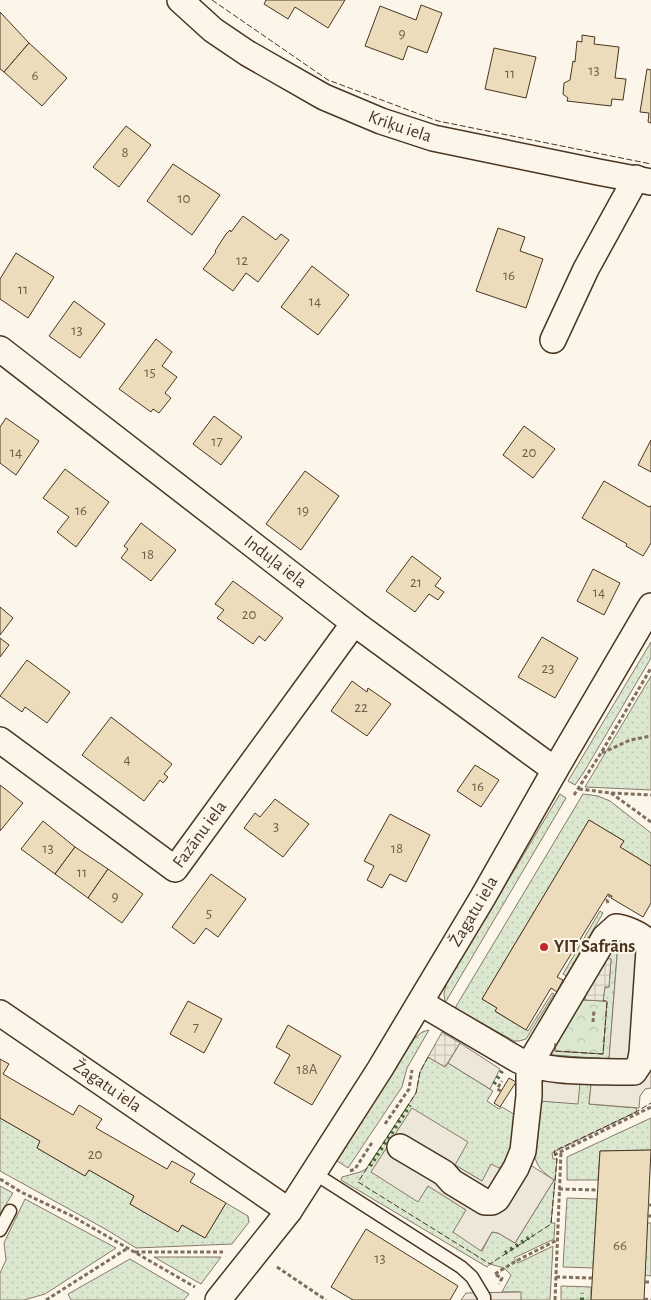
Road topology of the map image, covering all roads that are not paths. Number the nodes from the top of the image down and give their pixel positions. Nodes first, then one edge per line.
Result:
1 (180, 0) edge
2 (643, 180) edge
3 (553, 340) dead end
4 (0, 350) edge
5 (651, 606) edge
6 (354, 623) junction
7 (0, 740) edge
8 (559, 762) junction
9 (421, 1003) junction
10 (0, 1013) edge
11 (530, 1065) junction
12 (400, 1147) dead end
13 (314, 1173) junction
14 (10, 1211) dead end
15 (289, 1211) junction
16 (0, 1230) edge
17 (210, 1296) edge
18 (484, 1300) edge

1 - 2 street, Kriķu iela
2 - 3 street
4 - 6 street, Induļa iela
5 - 8 street, Žagatu iela
6 - 7 street, Fazānu iela
6 - 8 street, Induļa iela
8 - 9 street, Žagatu iela
9 - 11 street
9 - 13 street, Žagatu iela
10 - 15 street, Žagatu iela
11 - 11 street
11 - 12 street
13 - 15 street, Žagatu iela
13 - 18 lane
14 - 16 lane
15 - 17 street, Žagatu iela

